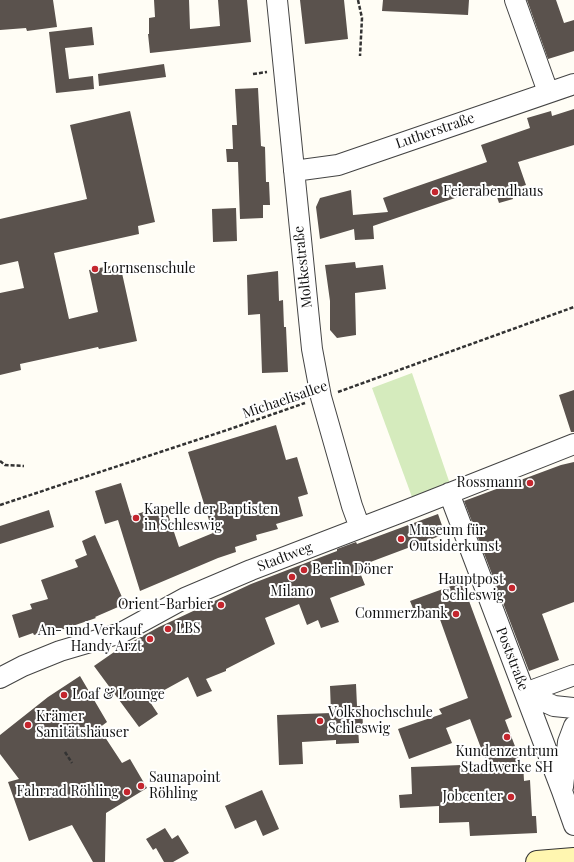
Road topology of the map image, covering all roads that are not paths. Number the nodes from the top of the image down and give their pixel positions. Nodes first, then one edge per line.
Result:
1 (277, 0) edge
2 (515, 0) edge
3 (574, 84) edge
4 (548, 92) junction
5 (294, 171) junction
6 (574, 444) edge
7 (449, 494) junction
8 (360, 528) junction
9 (574, 675) edge
10 (0, 678) edge
11 (525, 694) junction
12 (574, 708) edge
13 (574, 726) edge
14 (562, 791) junction
15 (574, 825) edge
16 (574, 859) edge
17 (537, 862) edge

1 - 5 street, Moltkestraße
2 - 4 street
3 - 4 street, Lutherstraße
4 - 5 street, Lutherstraße
5 - 8 street, Moltkestraße
6 - 7 street, Stadtweg
7 - 8 street, Stadtweg
7 - 11 street, Poststraße
8 - 10 street, Stadtweg
9 - 11 street
11 - 12 street
11 - 14 street, Poststraße
13 - 14 street
14 - 15 street, Poststraße
16 - 17 street

